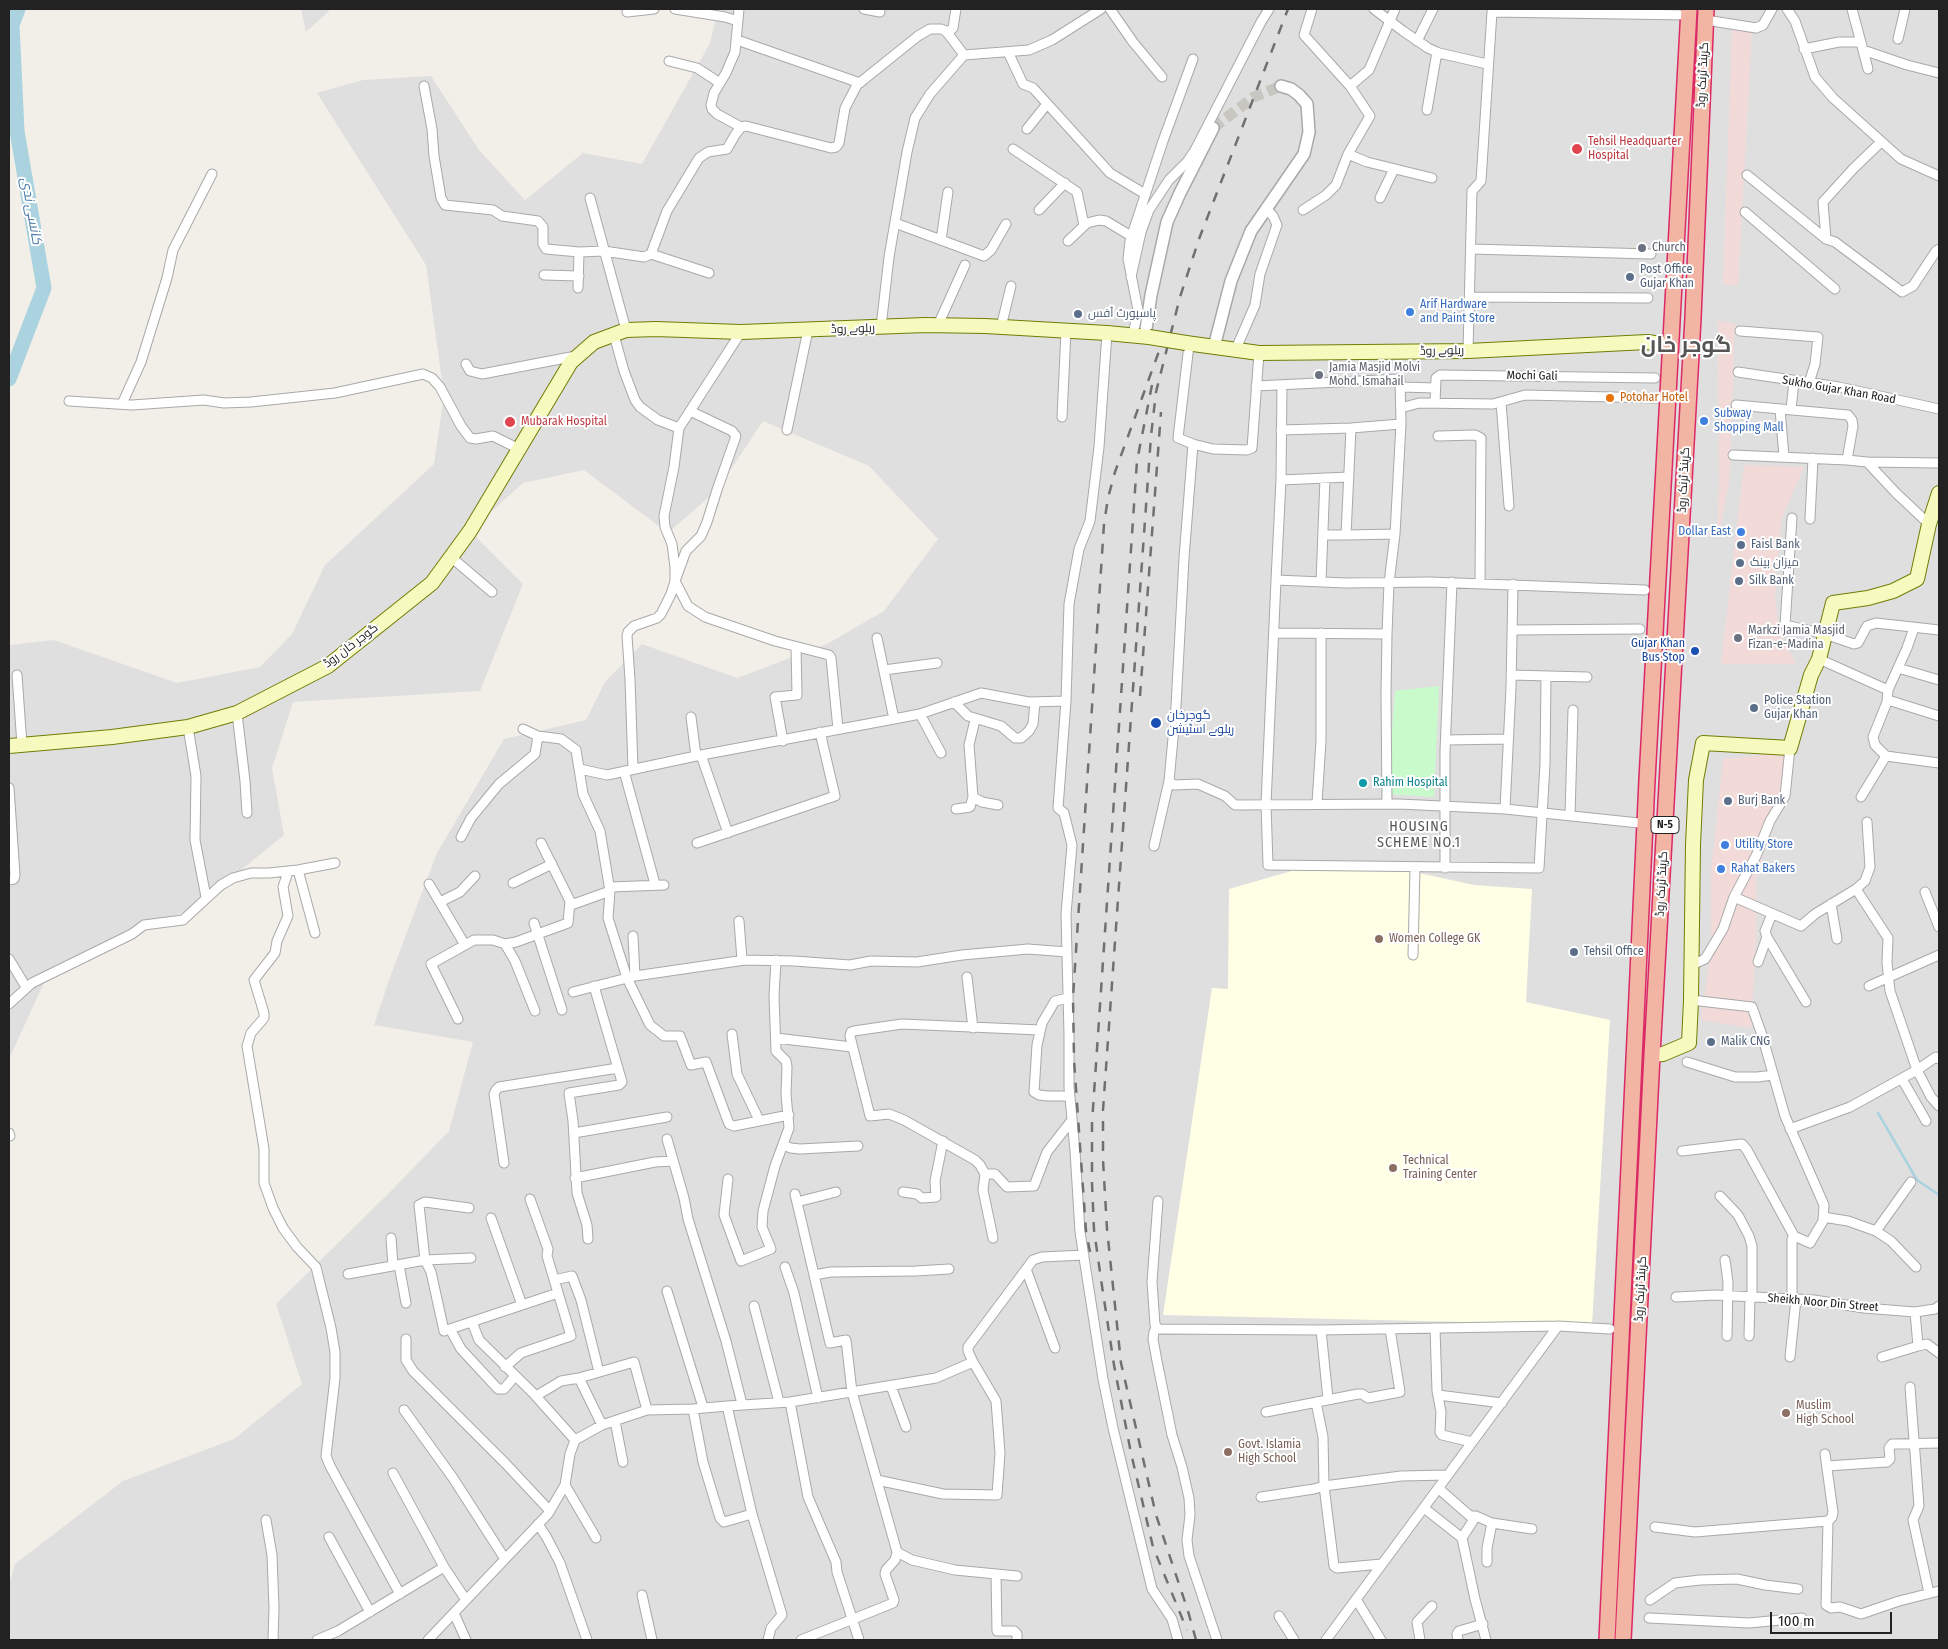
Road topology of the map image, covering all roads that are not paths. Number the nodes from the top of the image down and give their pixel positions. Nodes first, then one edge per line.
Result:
1 (654, 9) edge
2 (675, 9) edge
3 (739, 9) edge
4 (864, 9) edge
5 (956, 9) edge
6 (1101, 9) edge
7 (1110, 9) edge
8 (1269, 9) edge
9 (1312, 9) edge
10 (1374, 9) edge
11 (1396, 9) edge
12 (1433, 9) edge
13 (1772, 9) edge
14 (1787, 9) edge
15 (1852, 9) edge
16 (1905, 9) edge
17 (1491, 10) edge
18 (627, 12) dead end
19 (880, 12) dead end
20 (1688, 12) edge
21 (1706, 14) edge
22 (1390, 20) junction
23 (738, 21) junction
24 (947, 33) junction
25 (1898, 39) dead end
26 (737, 40) junction
27 (1417, 41) junction
28 (1862, 46) junction
29 (1804, 49) junction
30 (1008, 52) junction
31 (1437, 52) junction
32 (964, 55) junction
33 (1193, 59) dead end
34 (669, 61) dead end
35 (1488, 64) junction
36 (1868, 69) dead end
37 (1939, 73) edge
38 (1162, 77) dead end
39 (860, 82) junction
40 (720, 83) junction
41 (424, 86) dead end
42 (1281, 86) dead end
43 (1350, 86) junction
44 (1047, 104) junction
45 (1428, 110) dead end
46 (741, 127) junction
47 (1213, 128) tunnel mouth
48 (1027, 129) dead end
49 (1881, 142) junction
50 (1013, 149) dead end
51 (1348, 154) junction
52 (1394, 169) junction
53 (212, 174) dead end
54 (1747, 175) dead end
55 (1939, 176) edge
56 (1432, 178) dead end
57 (1065, 183) junction
58 (948, 192) dead end
59 (1145, 194) junction
60 (590, 198) dead end
61 (1380, 198) dead end
62 (1266, 209) junction
63 (1039, 210) dead end
64 (1303, 210) dead end
65 (1745, 212) dead end
66 (895, 223) junction
67 (1006, 224) dead end
68 (1084, 224) junction
69 (1131, 236) junction
70 (1826, 238) junction
71 (941, 240) junction
72 (1068, 241) dead end
73 (1471, 249) junction
74 (1939, 249) edge
75 (604, 251) junction
76 (579, 252) junction
77 (651, 254) junction
78 (1651, 254) dead end
79 (965, 264) dead end
80 (710, 273) dead end
81 (544, 275) dead end
82 (578, 276) junction
83 (1131, 277) junction
84 (1010, 286) dead end
85 (578, 288) dead end
86 (1834, 289) dead end
87 (1470, 297) junction
88 (1648, 298) dead end
89 (938, 326) junction
90 (881, 327) junction
91 (1001, 327) junction
92 (808, 330) junction
93 (1066, 331) junction
94 (1740, 331) dead end
95 (741, 332) junction
96 (1107, 332) junction
97 (620, 333) junction
98 (1143, 336) junction
99 (1187, 344) junction
100 (1671, 345) junction
101 (1214, 348) junction
102 (1235, 351) junction
103 (1468, 351) junction
104 (1259, 353) junction
105 (575, 359) junction
106 (466, 364) dead end
107 (1738, 372) dead end
108 (1655, 378) dead end
109 (1794, 381) junction
110 (1809, 383) junction
111 (1282, 385) junction
112 (1256, 386) junction
113 (1401, 387) junction
114 (1435, 388) junction
115 (1657, 398) dead end
116 (69, 401) dead end
117 (1501, 402) junction
118 (1435, 403) junction
119 (122, 404) junction
120 (1736, 405) dead end
121 (1401, 408) junction
122 (1780, 409) junction
123 (1939, 409) edge
124 (1791, 410) junction
125 (690, 412) junction
126 (1062, 417) dead end
127 (1401, 424) junction
128 (679, 428) junction
129 (1351, 428) junction
130 (787, 430) dead end
131 (1281, 430) junction
132 (1438, 436) dead end
133 (1193, 444) junction
134 (519, 449) junction
135 (1733, 455) dead end
136 (1784, 457) junction
137 (1813, 458) junction
138 (1847, 460) junction
139 (1867, 462) junction
140 (1939, 463) edge
141 (1349, 477) junction
142 (1325, 478) junction
143 (1281, 480) junction
144 (1939, 493) edge
145 (1509, 506) dead end
146 (1792, 518) dead end
147 (1810, 519) dead end
148 (1929, 524) junction
149 (1395, 534) junction
150 (1324, 535) junction
151 (1346, 535) junction
152 (451, 557) junction
153 (1276, 580) junction
154 (675, 581) junction
155 (1321, 582) junction
156 (1452, 582) junction
157 (1389, 583) junction
158 (1480, 583) junction
159 (1513, 584) junction
160 (1645, 590) dead end
161 (492, 592) dead end
162 (1914, 628) junction
163 (1512, 630) junction
164 (1640, 630) dead end
165 (1939, 630) edge
166 (1274, 633) junction
167 (1321, 633) junction
168 (1388, 634) junction
169 (1825, 634) junction
170 (877, 638) dead end
171 (796, 647) junction
172 (1819, 659) junction
173 (937, 663) dead end
174 (1898, 668) junction
175 (884, 670) junction
176 (17, 675) dead end
177 (1511, 675) junction
178 (1546, 676) junction
179 (1587, 677) dead end
180 (1939, 680) edge
181 (1888, 690) junction
182 (1888, 700) junction
183 (1066, 701) junction
184 (954, 702) junction
185 (1035, 702) junction
186 (1573, 710) dead end
187 (237, 713) junction
188 (920, 714) junction
189 (1939, 716) edge
190 (691, 717) dead end
191 (894, 719) junction
192 (974, 720) junction
193 (188, 727) junction
194 (523, 729) dead end
195 (838, 729) junction
196 (820, 732) junction
197 (538, 736) junction
198 (1508, 739) junction
199 (1446, 740) junction
200 (783, 741) junction
201 (15, 745) edge
202 (1790, 748) junction
203 (941, 753) dead end
204 (698, 755) junction
205 (1886, 756) junction
206 (1939, 762) edge
207 (580, 769) junction
208 (628, 770) junction
209 (1169, 781) junction
210 (9, 788) edge
211 (1861, 797) dead end
212 (972, 798) junction
213 (1316, 803) junction
214 (1266, 804) junction
215 (1388, 804) junction
216 (998, 805) dead end
217 (1445, 806) junction
218 (956, 809) dead end
219 (1505, 810) junction
220 (247, 813) dead end
221 (1542, 813) junction
222 (1570, 816) junction
223 (1867, 822) dead end
224 (1646, 826) junction
225 (728, 833) junction
226 (460, 837) dead end
227 (541, 843) dead end
228 (697, 843) dead end
229 (1154, 846) dead end
230 (335, 863) dead end
231 (552, 864) junction
232 (1415, 867) junction
233 (1445, 868) junction
234 (298, 870) junction
235 (288, 872) junction
236 (475, 876) dead end
237 (9, 880) edge
238 (513, 883) dead end
239 (429, 884) dead end
240 (610, 889) junction
241 (1856, 889) junction
242 (1925, 892) dead end
243 (206, 897) junction
244 (1734, 897) junction
245 (440, 902) junction
246 (1929, 902) junction
247 (1831, 904) junction
248 (1939, 904) edge
249 (571, 905) junction
250 (1772, 914) junction
251 (739, 921) dead end
252 (534, 923) dead end
253 (1939, 927) edge
254 (315, 934) dead end
255 (539, 935) junction
256 (633, 936) dead end
257 (1767, 937) junction
258 (1837, 939) dead end
259 (505, 944) junction
260 (465, 945) junction
261 (1067, 952) junction
262 (1413, 955) dead end
263 (1939, 955) edge
264 (9, 959) edge
265 (742, 960) junction
266 (776, 960) junction
267 (1758, 962) dead end
268 (1692, 965) junction
269 (966, 976) dead end
270 (631, 977) junction
271 (1889, 978) junction
272 (594, 986) junction
273 (1869, 986) dead end
274 (26, 987) junction
275 (572, 992) dead end
276 (1068, 998) junction
277 (1691, 1000) junction
278 (1806, 1002) dead end
279 (9, 1004) edge
280 (562, 1010) dead end
281 (535, 1011) dead end
282 (458, 1019) dead end
283 (973, 1028) junction
284 (1040, 1030) junction
285 (732, 1034) dead end
286 (776, 1038) junction
287 (852, 1047) junction
288 (1652, 1055) junction
289 (1939, 1059) edge
290 (1688, 1062) dead end
291 (618, 1068) junction
292 (1917, 1070) junction
293 (1773, 1075) junction
294 (1902, 1079) junction
295 (1070, 1096) junction
296 (1939, 1106) edge
297 (789, 1115) junction
298 (667, 1117) dead end
299 (759, 1120) junction
300 (1072, 1120) junction
301 (1926, 1121) dead end
302 (1790, 1129) junction
303 (574, 1133) junction
304 (667, 1139) dead end
305 (943, 1141) junction
306 (783, 1144) junction
307 (858, 1146) dead end
308 (1682, 1151) dead end
309 (673, 1161) junction
310 (504, 1163) dead end
311 (985, 1174) junction
312 (575, 1178) junction
313 (728, 1179) dead end
314 (1911, 1182) dead end
315 (836, 1192) dead end
316 (903, 1192) dead end
317 (1720, 1196) dead end
318 (530, 1199) dead end
319 (1158, 1201) dead end
320 (469, 1208) dead end
321 (1823, 1217) junction
322 (491, 1218) dead end
323 (1876, 1231) junction
324 (1794, 1236) junction
325 (391, 1238) dead end
326 (993, 1238) dead end
327 (588, 1239) dead end
328 (1084, 1255) junction
329 (471, 1258) dead end
330 (425, 1260) junction
331 (1724, 1260) dead end
332 (396, 1266) junction
333 (785, 1267) dead end
334 (1916, 1267) dead end
335 (949, 1269) dead end
336 (1026, 1269) junction
337 (348, 1274) dead end
338 (814, 1275) junction
339 (554, 1280) junction
340 (667, 1291) dead end
341 (558, 1293) junction
342 (1727, 1296) junction
343 (1676, 1297) dead end
344 (1751, 1297) junction
345 (1794, 1299) junction
346 (406, 1303) dead end
347 (522, 1305) junction
348 (754, 1306) dead end
349 (1939, 1306) edge
350 (1915, 1312) junction
351 (472, 1322) junction
352 (1558, 1326) junction
353 (1156, 1328) junction
354 (1435, 1328) junction
355 (450, 1329) junction
356 (1390, 1329) junction
357 (1321, 1330) junction
358 (1610, 1330) dead end
359 (1727, 1336) dead end
360 (1749, 1336) dead end
361 (406, 1339) dead end
362 (1918, 1346) junction
363 (1055, 1348) dead end
364 (1939, 1353) edge
365 (1790, 1356) dead end
366 (1882, 1357) dead end
367 (974, 1362) junction
368 (505, 1367) junction
369 (599, 1372) junction
370 (515, 1376) junction
371 (579, 1378) junction
372 (891, 1386) junction
373 (1910, 1386) dead end
374 (852, 1392) junction
375 (1438, 1395) junction
376 (536, 1396) junction
377 (818, 1398) junction
378 (1328, 1399) junction
379 (779, 1402) junction
380 (790, 1402) junction
381 (1316, 1402) junction
382 (1502, 1402) junction
383 (742, 1404) junction
384 (727, 1406) junction
385 (703, 1407) junction
386 (693, 1409) junction
387 (404, 1410) dead end
388 (647, 1410) junction
389 (1266, 1412) dead end
390 (615, 1421) junction
391 (602, 1425) junction
392 (906, 1427) dead end
393 (575, 1440) junction
394 (1472, 1442) junction
395 (1939, 1443) edge
396 (1914, 1444) junction
397 (1825, 1454) dead end
398 (622, 1462) dead end
399 (1827, 1466) junction
400 (393, 1473) dead end
401 (1448, 1475) junction
402 (877, 1480) junction
403 (564, 1485) junction
404 (1324, 1486) junction
405 (1438, 1488) junction
406 (1261, 1497) dead end
407 (1424, 1508) junction
408 (550, 1511) junction
409 (752, 1514) junction
410 (1476, 1516) junction
411 (266, 1520) dead end
412 (1828, 1521) junction
413 (1492, 1523) junction
414 (538, 1524) junction
415 (1655, 1526) dead end
416 (1532, 1529) dead end
417 (328, 1538) dead end
418 (596, 1538) dead end
419 (1462, 1538) junction
420 (897, 1552) junction
421 (506, 1559) junction
422 (1487, 1562) dead end
423 (1382, 1564) junction
424 (444, 1567) junction
425 (996, 1574) junction
426 (1017, 1576) dead end
427 (1798, 1589) dead end
428 (1939, 1591) edge
429 (1929, 1593) junction
430 (400, 1594) junction
431 (642, 1595) dead end
432 (1356, 1599) junction
433 (466, 1600) junction
434 (1650, 1600) dead end
435 (1432, 1606) dead end
436 (370, 1612) junction
437 (454, 1612) junction
438 (1280, 1616) dead end
439 (1649, 1618) dead end
440 (1802, 1618) dead end
441 (852, 1619) junction
442 (1483, 1624) junction
443 (812, 1638) edge
444 (1328, 1639) edge
445 (273, 1640) edge
446 (317, 1640) edge
447 (428, 1640) edge
448 (466, 1640) edge
449 (587, 1640) edge
450 (652, 1640) edge
451 (768, 1640) edge
452 (801, 1640) edge
453 (859, 1640) edge
454 (1016, 1640) edge
455 (1178, 1640) edge
456 (1217, 1640) edge
457 (1294, 1640) edge
458 (1381, 1640) edge
459 (1420, 1640) edge
460 (1458, 1640) edge
461 (1486, 1640) edge
462 (1607, 1640) edge
463 (1624, 1640) edge

1 - 18 street
2 - 23 street
3 - 23 street
4 - 19 street
5 - 24 street
6 - 30 street
7 - 38 street
8 - 83 street
9 - 43 street
10 - 22 street
11 - 22 street
12 - 27 street
13 - 21 street
14 - 29 street
15 - 28 street
16 - 25 street
17 - 20 street
17 - 35 street
20 - 100 highway, گرینڈ ٹرنک روڈ / N-5
21 - 288 highway, گرینڈ ٹرنک روڈ / N-5
22 - 27 street
22 - 43 street
23 - 26 street
24 - 32 street
24 - 39 street
26 - 39 street
26 - 40 street
27 - 31 street
28 - 29 street
28 - 36 street
28 - 37 street
29 - 49 street
30 - 32 street
30 - 44 street
31 - 35 street
31 - 45 street
32 - 66 street
33 - 59 street
34 - 40 street
35 - 73 street
39 - 46 street
40 - 46 street
41 - 76 street
42 - 62 street
43 - 51 street
44 - 48 street
44 - 59 street
46 - 77 street
47 - 98 street
49 - 55 street
49 - 70 street
50 - 57 street
51 - 52 street
51 - 64 street
52 - 56 street
52 - 61 street
53 - 119 street
54 - 70 street
57 - 63 street
57 - 68 street
58 - 71 street
59 - 69 street
60 - 75 street
62 - 101 street
62 - 102 street
65 - 86 street
66 - 71 street
66 - 90 street
67 - 71 street
68 - 69 street
68 - 72 street
69 - 83 street
70 - 74 street
73 - 78 street
73 - 87 street
75 - 76 street
75 - 77 street
75 - 97 street
76 - 82 street
77 - 80 street
79 - 89 street
81 - 82 street
82 - 85 street
83 - 98 street
84 - 91 street
87 - 88 street
87 - 103 street
89 - 90 main road, ریلوے روڈ
89 - 91 main road, ریلوے روڈ
90 - 92 main road, ریلوے روڈ
91 - 93 main road, ریلوے روڈ
92 - 95 main road, ریلوے روڈ
92 - 130 street
93 - 96 main road, ریلوے روڈ
93 - 126 street
94 - 110 street
95 - 97 main road, ریلوے روڈ
95 - 125 street
96 - 98 main road, ریلوے روڈ
96 - 183 street
97 - 105 main road, ریلوے روڈ
97 - 128 street
98 - 99 main road, ریلوے روڈ, bridge
99 - 101 main road, ریلوے روڈ
99 - 133 street
100 - 103 main road, ریلوے روڈ
100 - 224 highway, گرینڈ ٹرنک روڈ / N-5
101 - 102 main road, ریلوے روڈ
102 - 104 main road, ریلوے روڈ
103 - 104 main road, ریلوے روڈ
104 - 112 street
105 - 106 street
105 - 134 main road, گوجر خان روڈ
107 - 109 street, Sukho Gujar Khan Road
108 - 114 street, Mochi Gali
109 - 110 street, Sukho Gujar Khan Road
109 - 124 street
110 - 123 street, Sukho Gujar Khan Road
111 - 112 street
111 - 113 street
111 - 131 street
112 - 133 street
113 - 114 street
113 - 121 street
114 - 118 street
115 - 117 street
116 - 119 street
117 - 118 street
117 - 145 street
118 - 121 street
119 - 134 street
120 - 122 street
121 - 127 street
122 - 124 street
122 - 136 street
124 - 138 street
125 - 128 street
125 - 154 street
127 - 129 street
127 - 149 street
128 - 154 street
129 - 131 street
129 - 141 street
131 - 143 street
132 - 158 street
133 - 209 street
134 - 152 main road, گوجر خان روڈ
135 - 136 street
136 - 137 street
137 - 138 street
137 - 147 street
138 - 139 street
139 - 140 street
139 - 148 street
141 - 142 street
141 - 151 street
142 - 143 street
142 - 150 street
143 - 153 street
144 - 148 main road
146 - 169 street
148 - 169 main road
149 - 151 street
149 - 157 street
150 - 151 street
150 - 155 street
152 - 161 street
152 - 187 main road, گوجر خان روڈ
153 - 155 street
153 - 166 street
154 - 171 street
154 - 208 street
155 - 157 street
156 - 157 street
156 - 158 street
156 - 199 street
157 - 168 street
158 - 159 street
159 - 160 street
159 - 163 street
162 - 165 street
162 - 169 street
162 - 174 street
163 - 164 street
163 - 177 street
166 - 167 street
166 - 214 street
167 - 168 street
167 - 213 street
168 - 215 street
169 - 172 main road
170 - 175 street
171 - 195 street
171 - 200 street
172 - 181 street
172 - 202 main road
173 - 175 street
174 - 180 street
174 - 181 street
175 - 191 street
176 - 201 street
177 - 178 street
177 - 198 street
178 - 179 street
178 - 221 street
181 - 182 street
182 - 189 street
182 - 205 street
183 - 185 street
183 - 261 street
184 - 185 street
184 - 188 street
184 - 192 street
185 - 192 street
186 - 222 street
187 - 193 main road, گوجر خان روڈ
187 - 220 street
188 - 191 street
188 - 203 street
190 - 204 street
191 - 195 street
192 - 212 street
193 - 201 main road, گوجر خان روڈ
193 - 243 street
194 - 197 street
195 - 196 street
196 - 200 street
196 - 225 street
197 - 207 street
197 - 226 street
198 - 199 street
198 - 219 street
199 - 217 street
200 - 204 street
202 - 244 street
202 - 268 main road
204 - 208 street
204 - 225 street
205 - 206 street
205 - 211 street
207 - 208 street
207 - 240 street
208 - 240 street
209 - 214 street
209 - 229 street
210 - 237 street
212 - 216 street
212 - 218 street
213 - 214 street
213 - 215 street
214 - 232 street
215 - 217 street
217 - 219 street
217 - 233 street
219 - 221 street
221 - 222 street
221 - 233 street
222 - 224 street
223 - 241 street
224 - 462 highway, گرینڈ ٹرنک روڈ / N-5
225 - 228 street
227 - 231 street
230 - 234 street
231 - 238 street
231 - 249 street
232 - 233 street
232 - 262 street
234 - 235 street
234 - 254 street
235 - 243 street
235 - 430 street
236 - 245 street
239 - 245 street
240 - 249 street
240 - 270 street
241 - 247 street
241 - 271 street
242 - 246 street
243 - 274 street
244 - 250 street
244 - 268 street
245 - 260 street
246 - 248 street
246 - 253 street
247 - 250 street
247 - 258 street
249 - 255 street
250 - 257 street
251 - 265 street
252 - 255 street
255 - 259 street
255 - 280 street
256 - 270 street
257 - 267 street
257 - 278 street
259 - 260 street
259 - 281 street
260 - 282 street
261 - 266 street
261 - 276 street
263 - 271 street
264 - 274 street
265 - 266 street
265 - 270 street
266 - 286 street
268 - 277 main road
269 - 283 street
270 - 272 street
270 - 299 street
271 - 273 street
271 - 292 street
272 - 275 street
272 - 291 street
274 - 279 street
276 - 284 street
276 - 295 street
277 - 288 main road
277 - 293 street
283 - 284 street
283 - 287 street
284 - 295 street
285 - 299 street
286 - 287 street
286 - 297 street
287 - 305 street
288 - 463 highway, گرینڈ ٹرنک روڈ / N-5
289 - 292 street
290 - 293 street
291 - 303 street
291 - 310 street
292 - 294 street
292 - 296 street
293 - 302 street
294 - 301 street
294 - 302 street
295 - 300 street
297 - 299 street
297 - 306 street
298 - 303 street
300 - 311 street
300 - 328 street
302 - 321 street
303 - 312 street
304 - 309 street
305 - 311 street
305 - 316 street
306 - 307 street
306 - 313 street
308 - 324 street
309 - 312 street
309 - 383 street
311 - 326 street
312 - 327 street
314 - 323 street
315 - 338 street
317 - 344 street
318 - 339 street
319 - 353 street
320 - 330 street
321 - 323 street
321 - 324 street
322 - 347 street
323 - 334 street
324 - 345 street
325 - 332 street
328 - 336 street
328 - 455 street
329 - 330 street
330 - 332 street
330 - 355 street
331 - 342 street
332 - 337 street
332 - 346 street
333 - 377 street
335 - 338 street
336 - 363 street
336 - 367 street
338 - 374 street
339 - 341 street
339 - 369 street
340 - 385 street
341 - 347 street
341 - 368 street
342 - 343 street, Sheikh Noor Din Street
342 - 344 street, Sheikh Noor Din Street
342 - 359 street
344 - 345 street, Sheikh Noor Din Street
344 - 360 street
345 - 350 street, Sheikh Noor Din Street
345 - 365 street
347 - 351 street
348 - 379 street
349 - 350 street, Sheikh Noor Din Street
350 - 362 street
351 - 355 street
351 - 368 street
352 - 354 street
352 - 358 street
352 - 382 street
353 - 357 street
353 - 456 street
354 - 356 street
354 - 375 street
355 - 370 street
356 - 357 street
356 - 378 street
357 - 378 street
361 - 408 street
362 - 364 street
362 - 366 street
367 - 372 street
367 - 402 street
368 - 370 street
369 - 371 street
369 - 388 street
370 - 376 street
371 - 376 street
371 - 391 street
372 - 374 street
372 - 392 street
373 - 396 street
374 - 377 street
374 - 402 street
375 - 382 street
375 - 394 street
376 - 393 street
377 - 380 street
378 - 381 street
379 - 380 street
379 - 383 street
380 - 441 street
381 - 389 street
381 - 404 street
382 - 394 street
383 - 384 street
384 - 385 street
384 - 409 street
385 - 386 street
386 - 388 street
386 - 409 street
387 - 421 street
388 - 390 street
390 - 391 street
390 - 398 street
391 - 393 street
393 - 403 street
394 - 401 street
395 - 396 street
396 - 399 street
396 - 429 street
397 - 399 street
399 - 412 street
400 - 424 street
401 - 404 street
401 - 405 street
402 - 420 street
403 - 408 street
403 - 418 street
404 - 406 street
404 - 423 street
405 - 407 street
405 - 410 street
407 - 419 street
407 - 423 street
408 - 414 street
409 - 451 street
410 - 413 street
410 - 419 street
411 - 445 street
412 - 415 street
412 - 429 street
413 - 416 street
413 - 422 street
414 - 421 street
414 - 449 street
417 - 436 street
419 - 442 street
420 - 425 street
420 - 441 street
421 - 433 street
423 - 432 street
424 - 430 street
424 - 433 street
425 - 426 street
425 - 454 street
427 - 434 street
428 - 429 street
430 - 436 street
431 - 450 street
432 - 444 street
432 - 458 street
433 - 437 street
435 - 459 street
436 - 446 street
437 - 447 street
437 - 448 street
438 - 457 street
439 - 440 street
441 - 443 street
441 - 453 street
442 - 460 street
442 - 461 street
443 - 452 street

